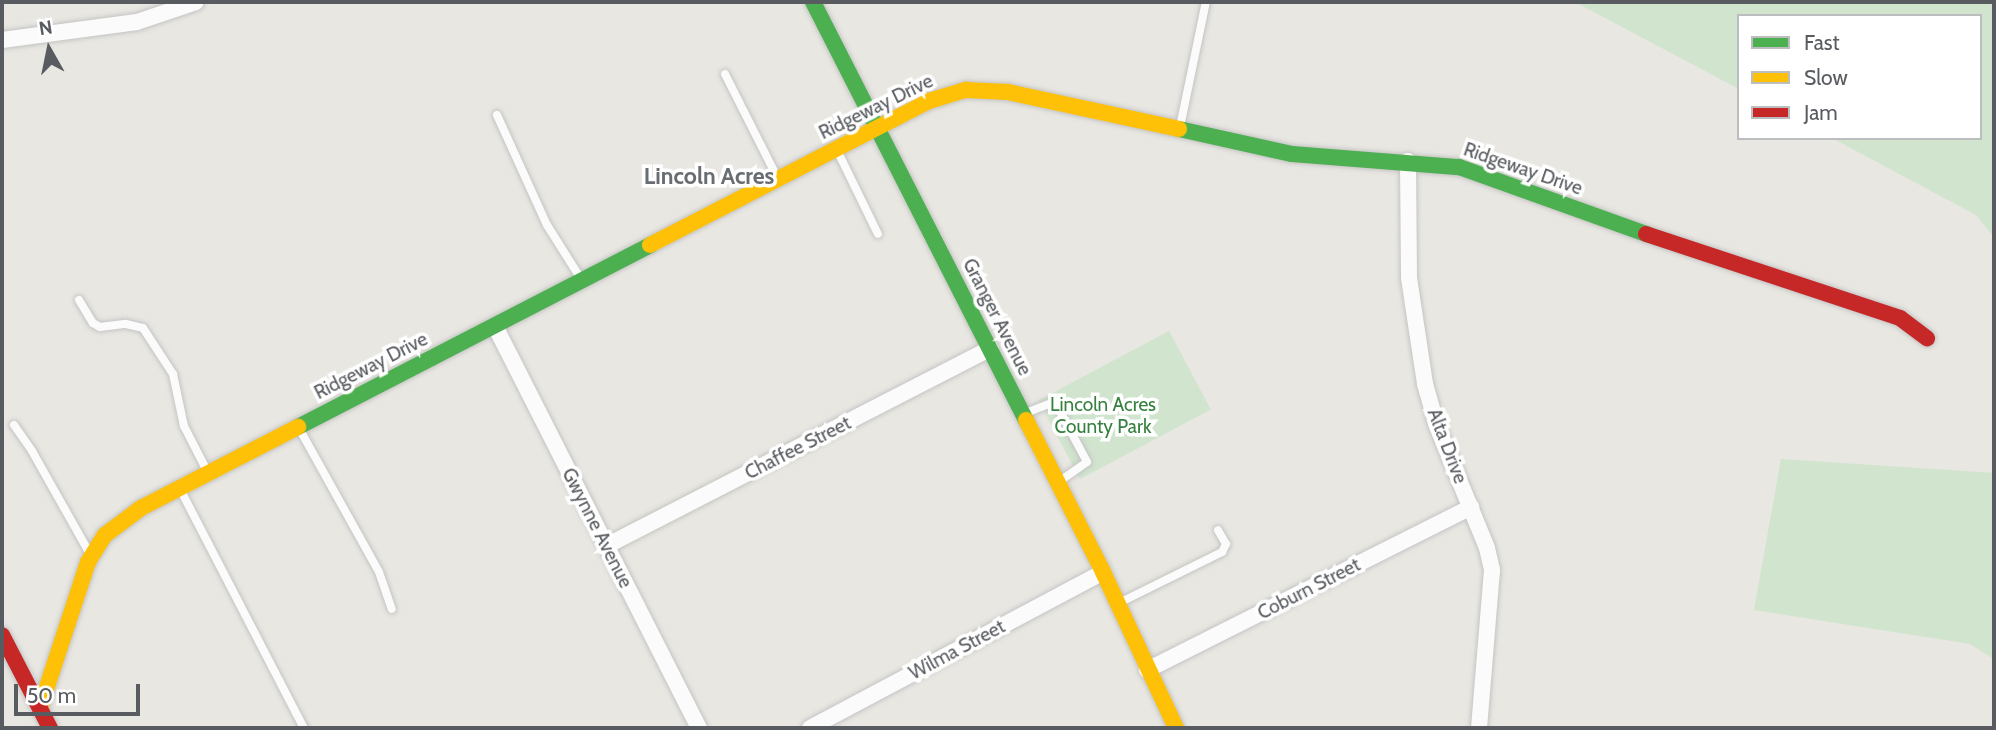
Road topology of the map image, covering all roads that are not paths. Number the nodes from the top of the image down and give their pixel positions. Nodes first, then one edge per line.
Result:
1 (196, 2) edge
2 (813, 2) edge
3 (1206, 2) edge
4 (2, 40) edge
5 (725, 74) dead end
6 (497, 115) dead end
7 (878, 127) junction
8 (1179, 130) junction
9 (836, 149) junction
10 (1408, 161) junction
11 (778, 179) junction
12 (878, 234) dead end
13 (583, 281) junction
14 (79, 300) dead end
15 (495, 327) junction
16 (1927, 338) dead end
17 (990, 349) junction
18 (1023, 414) junction
19 (14, 425) dead end
20 (299, 427) junction
21 (208, 473) junction
22 (1058, 482) junction
23 (180, 488) junction
24 (1471, 507) junction
25 (1218, 530) dead end
26 (606, 546) junction
27 (92, 556) junction
28 (1103, 572) junction
29 (1118, 603) junction
30 (392, 609) dead end
31 (2, 635) edge
32 (1147, 670) junction
33 (40, 708) junction
34 (32, 728) edge
35 (50, 728) edge
36 (304, 728) edge
37 (699, 728) edge
38 (810, 728) edge
39 (1176, 728) edge
40 (1479, 728) edge

1 - 4 street
2 - 7 street, Granger Avenue
3 - 8 lane
5 - 11 lane
6 - 13 lane
7 - 8 street, Ridgeway Drive
7 - 9 street, Ridgeway Drive
7 - 17 street, Granger Avenue
8 - 10 street, Ridgeway Drive
9 - 11 street, Ridgeway Drive
9 - 12 lane
10 - 16 street, Ridgeway Drive
10 - 24 street, Alta Drive
11 - 13 street, Ridgeway Drive
13 - 15 street, Ridgeway Drive
14 - 21 lane
15 - 20 street, Ridgeway Drive
15 - 26 street, Gwynne Avenue
17 - 18 street, Granger Avenue
17 - 26 street, Chaffee Street
18 - 22 street, Granger Avenue
18 - 22 lane
19 - 27 lane
20 - 21 street, Ridgeway Drive
20 - 30 lane
21 - 23 street, Ridgeway Drive
22 - 28 street, Granger Avenue
23 - 27 street, Ridgeway Drive
23 - 36 lane
24 - 32 street, Coburn Street
24 - 40 street, Alta Drive
25 - 29 lane
26 - 37 street, Gwynne Avenue
27 - 33 street, Ridgeway Drive
28 - 29 street, Granger Avenue
28 - 38 street, Wilma Street
29 - 32 street, Granger Avenue
31 - 33 street
32 - 39 street, Granger Avenue
33 - 34 street, Ridgeway Drive
33 - 35 street

